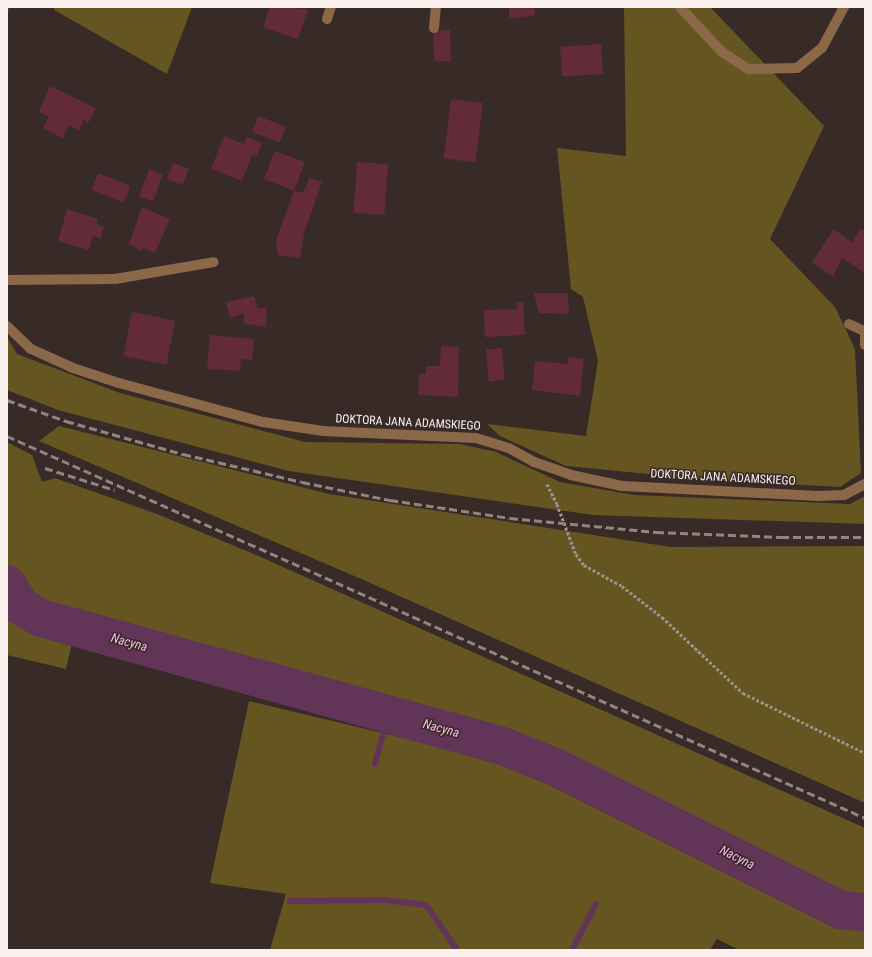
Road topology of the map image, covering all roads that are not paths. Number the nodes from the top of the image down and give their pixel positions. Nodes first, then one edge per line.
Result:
1 (331, 7) edge
2 (436, 7) edge
3 (680, 7) edge
4 (844, 7) edge
5 (327, 19) dead end
6 (434, 28) dead end
7 (214, 262) dead end
8 (7, 280) edge
9 (850, 324) dead end
10 (7, 326) edge
11 (864, 331) edge
12 (865, 345) edge
13 (865, 484) edge

1 - 5 street
2 - 6 street
3 - 4 street
7 - 8 street
9 - 11 street
10 - 13 street, DOKTORA JANA ADAMSKIEGO
11 - 12 street

